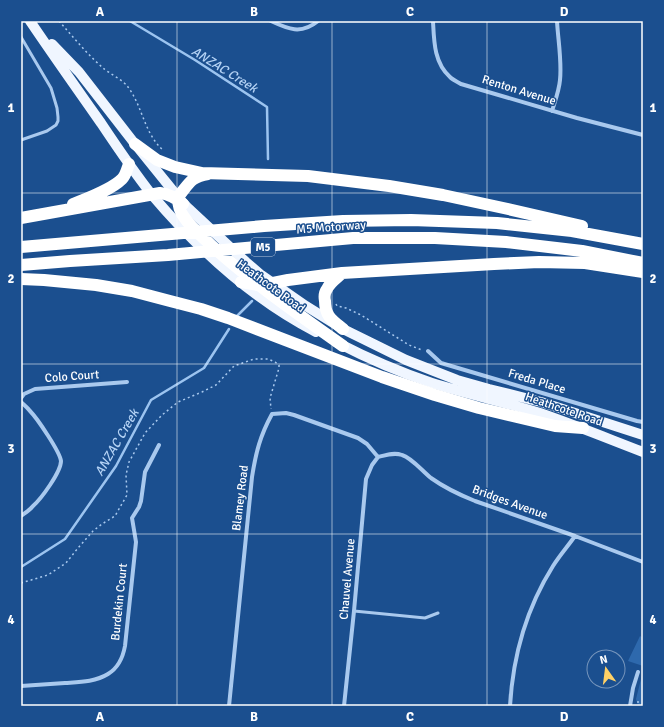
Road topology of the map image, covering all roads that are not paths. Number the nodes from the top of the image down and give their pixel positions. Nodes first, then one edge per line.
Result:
1 (30, 21) edge
2 (271, 21) edge
3 (318, 21) edge
4 (433, 21) edge
5 (556, 21) edge
6 (21, 37) edge
7 (552, 110) junction
8 (643, 135) edge
9 (21, 140) edge
10 (135, 144) junction
11 (129, 164) junction
12 (217, 172) junction
13 (152, 194) junction
14 (177, 198) junction
15 (50, 213) junction
16 (182, 215) junction
17 (21, 218) edge
18 (643, 242) edge
19 (21, 247) edge
20 (643, 263) edge
21 (226, 264) junction
22 (21, 265) edge
23 (643, 272) edge
24 (342, 273) junction
25 (21, 280) edge
26 (241, 282) junction
27 (274, 283) junction
28 (258, 285) junction
29 (343, 329) junction
30 (343, 346) junction
31 (428, 352) road end
32 (127, 382) dead end
33 (21, 398) edge
34 (21, 402) edge
35 (643, 422) edge
36 (583, 428) junction
37 (643, 435) edge
38 (160, 445) dead end
39 (643, 452) edge
40 (378, 458) junction
41 (21, 516) edge
42 (575, 536) junction
43 (643, 562) edge
44 (354, 611) junction
45 (438, 613) dead end
46 (638, 672) dead end
47 (21, 686) edge
48 (229, 706) edge
49 (344, 706) edge
50 (510, 706) edge
51 (630, 706) edge

1 - 10 main road, Heathcote Road
1 - 11 main road, Heathcote Road
2 - 3 street
4 - 7 street, Renton Avenue
5 - 7 street
6 - 9 lane
7 - 8 street, Renton Avenue
10 - 12 highway
10 - 14 main road, Heathcote Road
11 - 13 main road, Heathcote Road
11 - 15 highway
12 - 14 highway
12 - 18 highway
13 - 14 highway
13 - 15 highway
13 - 16 main road, Heathcote Road
14 - 16 highway
15 - 17 highway
16 - 21 highway
16 - 27 main road, Heathcote Road
18 - 19 highway, M5 Motorway / M5
20 - 22 highway, M5 Motorway / M5
21 - 26 main road, Heathcote Road
21 - 28 highway
23 - 24 highway
24 - 27 highway
24 - 29 highway
25 - 36 highway
26 - 28 highway
26 - 30 main road, Heathcote Road
27 - 28 highway
27 - 29 main road, Heathcote Road
28 - 30 highway
29 - 37 main road, Heathcote Road
30 - 36 main road, Heathcote Road
31 - 35 street, Freda Place
32 - 33 street, Colo Court
34 - 41 street
36 - 39 main road, Heathcote Road
38 - 47 street, Burdekin Court
40 - 42 street, Bridges Avenue
40 - 44 street, Chauvel Avenue
40 - 48 street, Blamey Road
42 - 43 street, Bridges Avenue
42 - 50 street
44 - 45 lane
44 - 49 street, Chauvel Avenue
46 - 51 street

